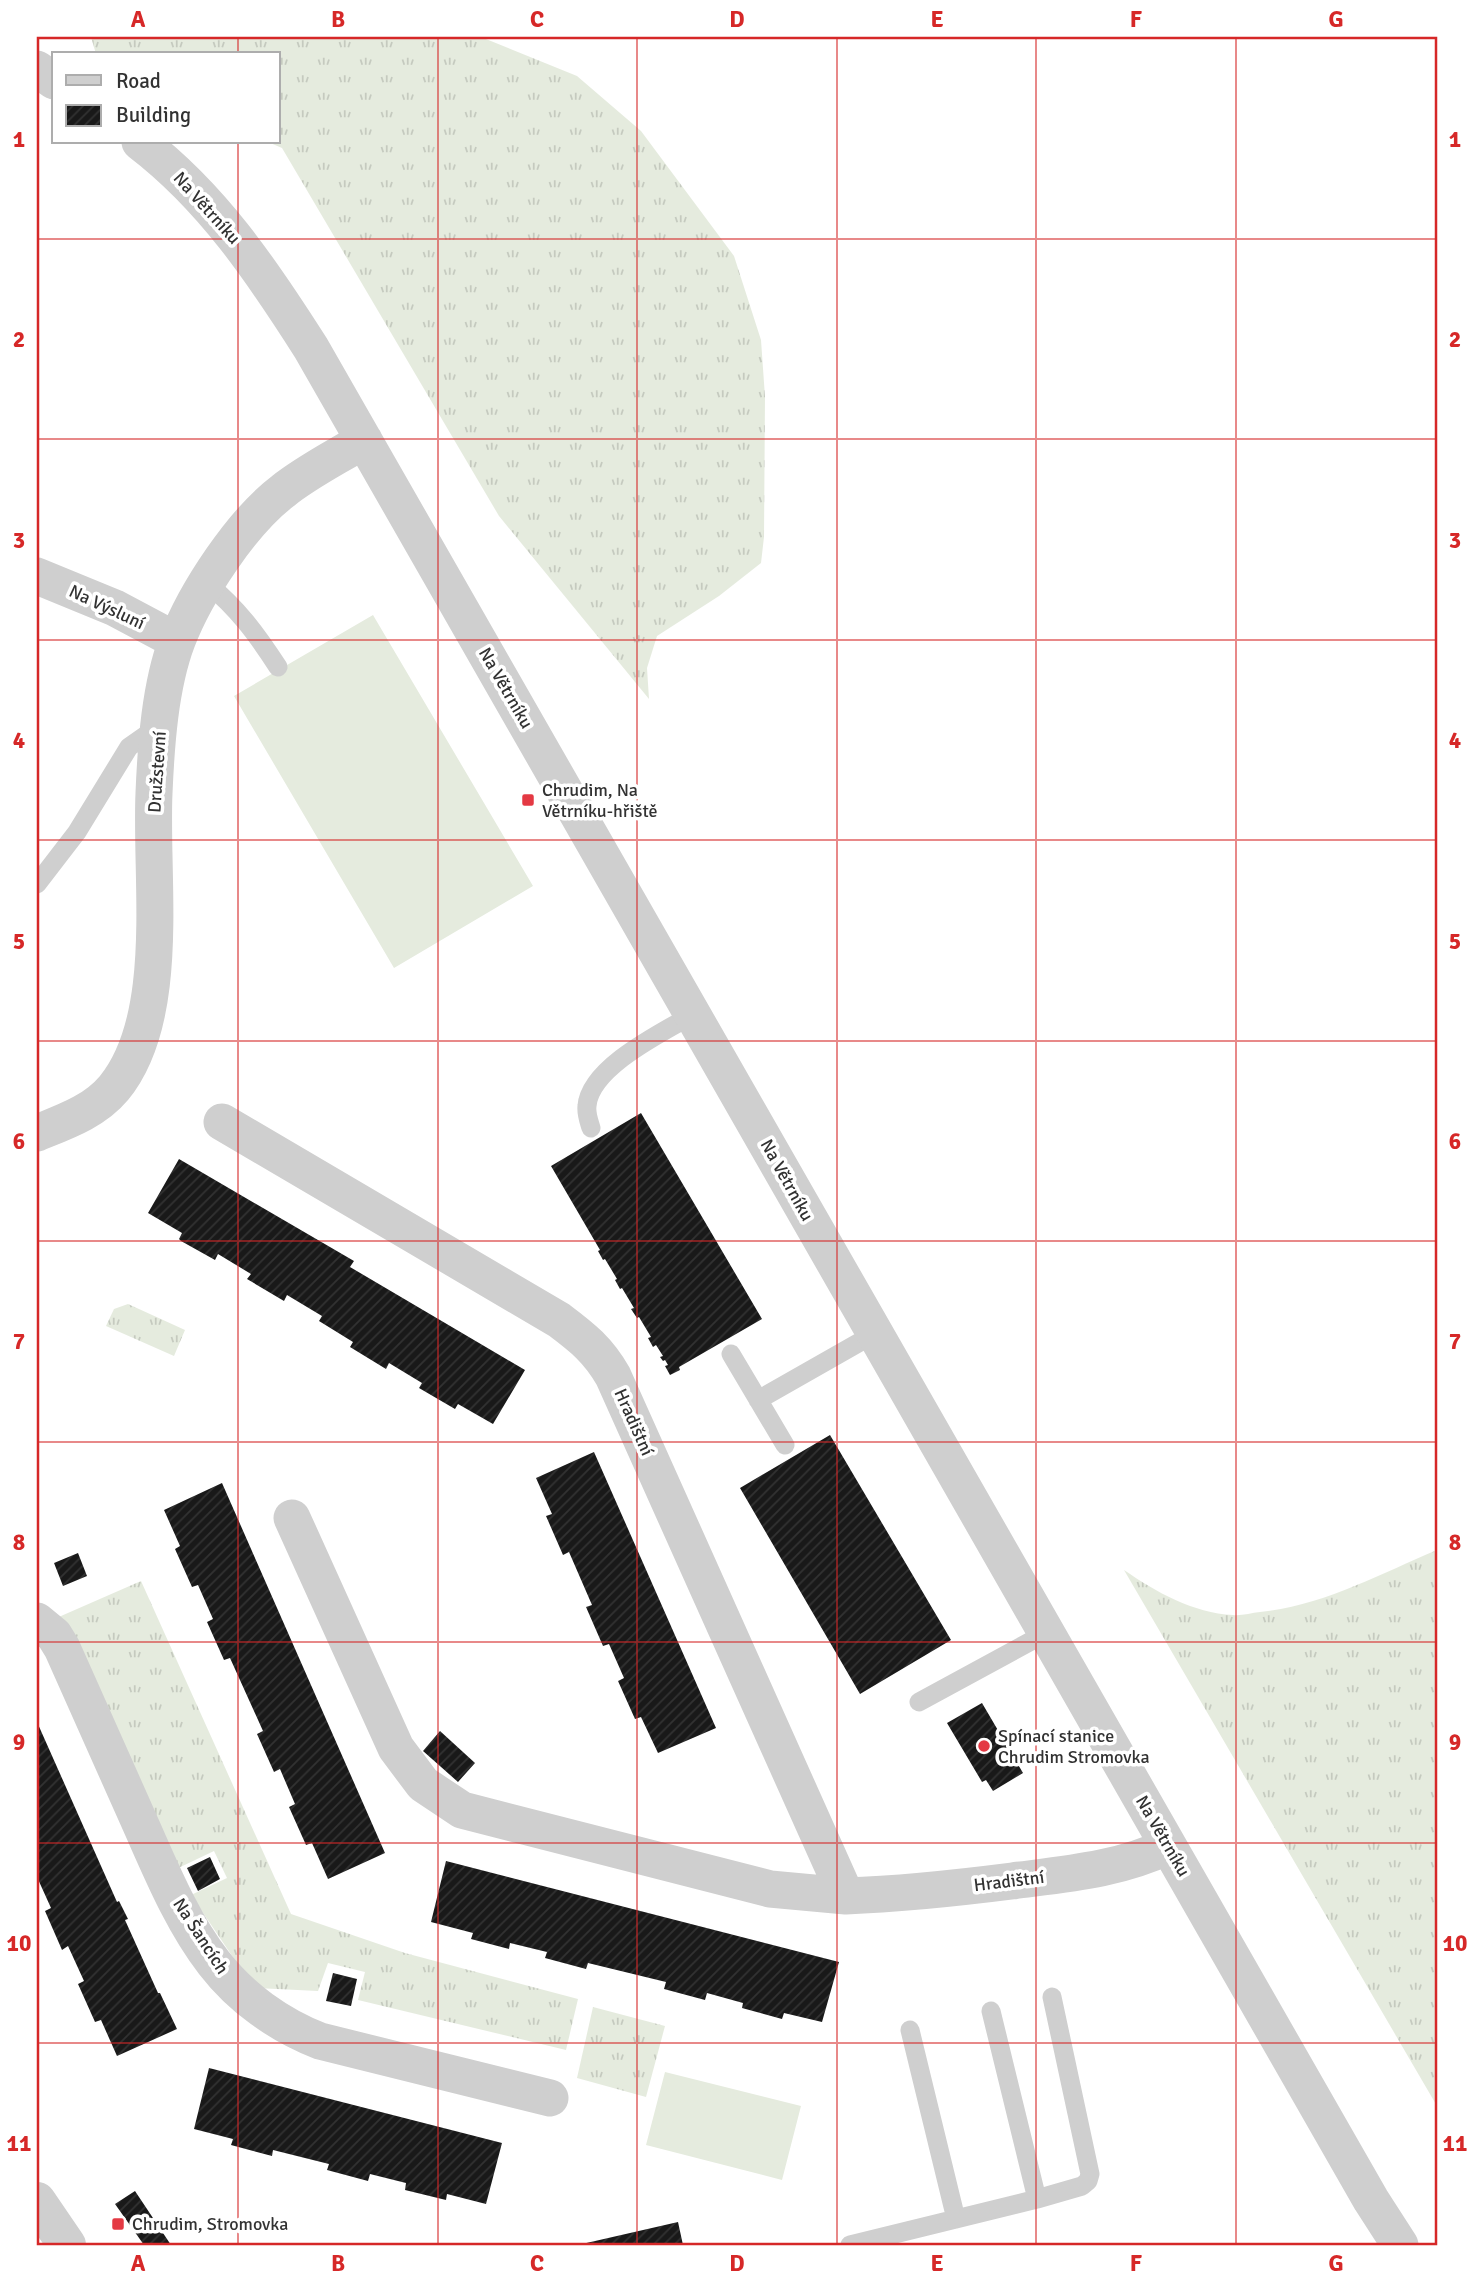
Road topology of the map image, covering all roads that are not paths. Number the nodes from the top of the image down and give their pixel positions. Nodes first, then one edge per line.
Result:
1 (37, 69) edge
2 (52, 80) edge
3 (141, 144) edge
4 (364, 440) junction
5 (37, 576) edge
6 (207, 583) junction
7 (177, 641) junction
8 (278, 667) dead end
9 (160, 731) junction
10 (37, 884) edge
11 (694, 1014) junction
12 (222, 1122) dead end
13 (591, 1128) dead end
14 (37, 1133) edge
15 (874, 1334) junction
16 (731, 1354) dead end
17 (758, 1400) junction
18 (785, 1445) dead end
19 (292, 1518) dead end
20 (37, 1621) edge
21 (1046, 1633) junction
22 (919, 1702) dead end
23 (1168, 1846) junction
24 (846, 1896) junction
25 (1052, 1997) dead end
26 (991, 2011) dead end
27 (910, 2031) dead end
28 (550, 2098) dead end
29 (1037, 2199) junction
30 (37, 2201) edge
31 (956, 2219) junction
32 (67, 2245) edge
33 (850, 2245) edge
34 (1400, 2245) edge

1 - 2 street
3 - 4 street, Na Větrníku
4 - 6 street, Družstevní
4 - 11 street, Na Větrníku
5 - 7 street, Na Výsluní
6 - 7 street, Družstevní
6 - 8 lane
7 - 9 street, Družstevní
9 - 10 lane
9 - 14 street, Družstevní
11 - 13 lane
11 - 15 street, Na Větrníku
12 - 24 street, Hradištní
15 - 17 lane
15 - 21 street, Na Větrníku
16 - 17 lane
17 - 18 lane
19 - 24 street, Hradištní
20 - 28 street, Na Šancích
21 - 22 lane
21 - 23 street, Na Větrníku
23 - 24 street, Hradištní
23 - 34 street, Na Větrníku
25 - 29 lane
26 - 29 lane
27 - 31 lane
29 - 31 lane
30 - 32 street
31 - 33 lane

